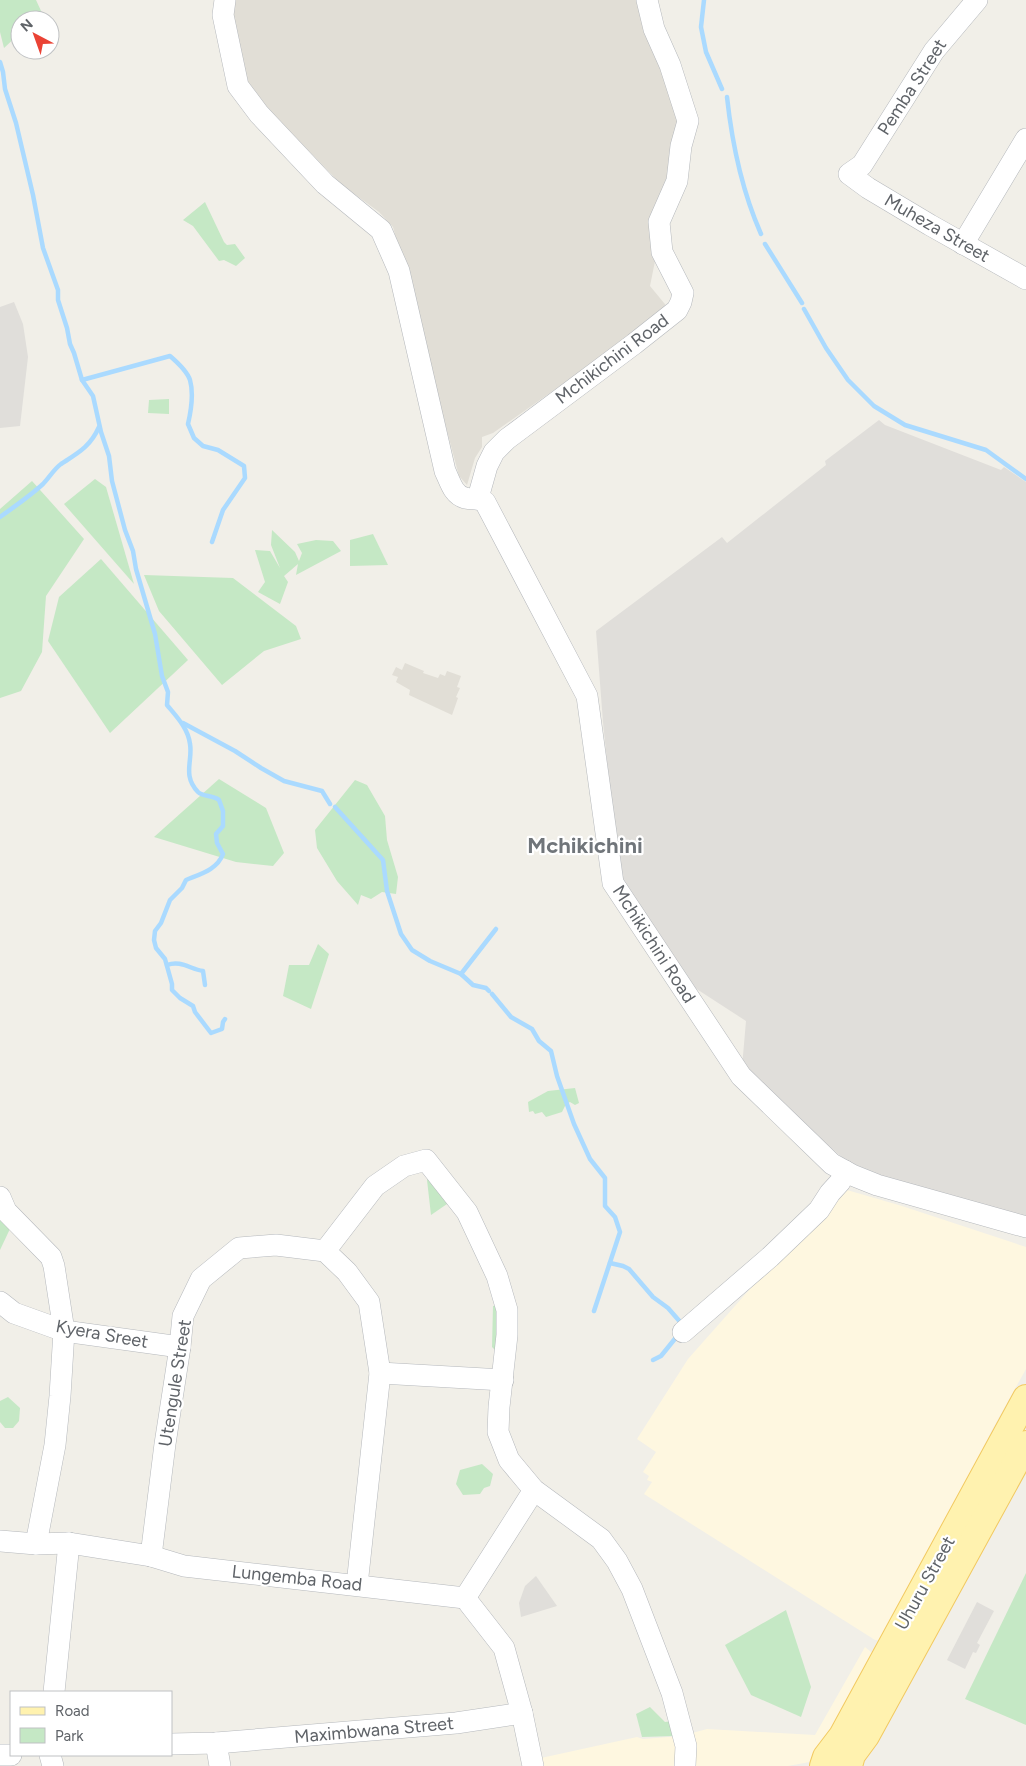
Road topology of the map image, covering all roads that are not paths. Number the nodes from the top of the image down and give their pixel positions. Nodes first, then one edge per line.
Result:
1 (225, 0) edge
2 (647, 0) edge
3 (977, 0) edge
4 (1026, 139) edge
5 (849, 174) joint
6 (963, 244) junction
7 (1026, 279) edge
8 (478, 498) junction
9 (845, 1171) junction
10 (0, 1197) edge
11 (1026, 1227) edge
12 (324, 1251) junction
13 (0, 1302) edge
14 (64, 1331) junction
15 (683, 1332) dead end
16 (180, 1347) junction
17 (380, 1372) junction
18 (503, 1380) junction
19 (1026, 1398) edge
20 (1026, 1444) edge
21 (534, 1490) junction
22 (0, 1541) edge
23 (69, 1543) junction
24 (36, 1544) junction
25 (151, 1556) junction
26 (357, 1585) junction
27 (465, 1598) junction
28 (54, 1691) edge
29 (522, 1713) junction
30 (216, 1743) junction
31 (172, 1744) edge
32 (220, 1766) edge
33 (533, 1766) edge
34 (685, 1766) edge
35 (823, 1766) edge
36 (849, 1766) edge

1 - 8 street
2 - 8 street, Mchikichini Road
3 - 5 street, Pemba Street
4 - 6 street
5 - 6 street, Muheza Street
6 - 7 street, Muheza Street
8 - 9 street, Mchikichini Road
9 - 11 street, Mchikichini Road
9 - 15 street
10 - 14 street
12 - 16 street, Utengule Street
12 - 17 street
12 - 18 street
13 - 14 street, Kyera Sreet
14 - 16 street, Kyera Sreet
14 - 24 street
16 - 25 street, Utengule Street
17 - 18 street
17 - 26 street
18 - 21 street
19 - 35 main road, Uhuru Street
20 - 36 main road, Uhuru Street
21 - 27 street
21 - 34 street
22 - 24 street, Lungemba Road
23 - 24 street, Lungemba Road
23 - 25 street, Lungemba Road
23 - 28 street
25 - 26 street, Lungemba Road
26 - 27 street, Lungemba Road
27 - 29 street
29 - 30 street, Maximbwana Street
29 - 33 street
30 - 31 street, Maximbwana Street
30 - 32 street

